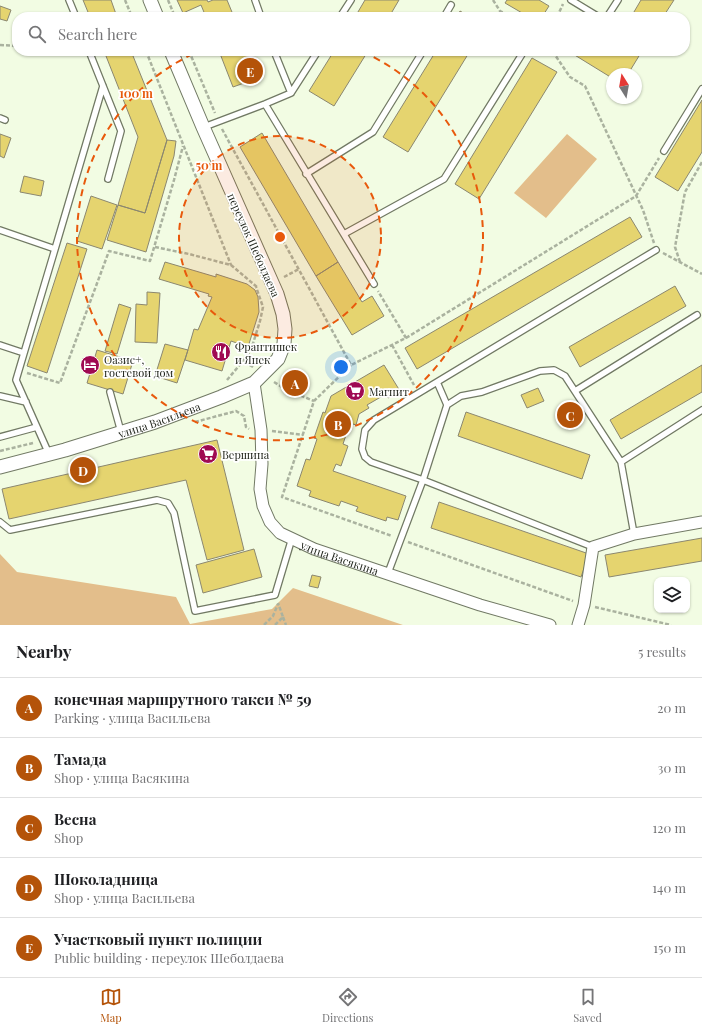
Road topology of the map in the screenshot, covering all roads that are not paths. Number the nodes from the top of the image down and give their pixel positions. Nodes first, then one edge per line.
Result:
1 (69, 0) edge
2 (150, 0) edge
3 (255, 0) edge
4 (351, 0) edge
5 (571, 0) edge
6 (618, 0) edge
7 (451, 5) dead end
8 (74, 12) edge
9 (155, 12) edge
10 (259, 12) edge
11 (343, 12) edge
12 (447, 12) edge
13 (591, 12) edge
14 (610, 12) edge
15 (91, 56) edge
16 (173, 56) edge
17 (276, 56) edge
18 (315, 56) edge
19 (420, 56) edge
20 (521, 56) edge
21 (103, 86) junction
22 (702, 89) edge
23 (291, 93) junction
24 (265, 104) junction
25 (203, 127) junction
26 (664, 151) road end
27 (306, 174) junction
28 (108, 179) dead end
29 (0, 230) edge
30 (344, 234) junction
31 (55, 249) junction
32 (656, 250) road end
33 (374, 284) road end
34 (697, 315) dead end
35 (286, 329) joint
36 (0, 345) edge
37 (24, 353) junction
38 (437, 382) junction
39 (254, 383) junction
40 (575, 391) junction
41 (110, 392) dead end
42 (0, 396) edge
43 (26, 402) junction
44 (447, 405) junction
45 (702, 410) edge
46 (37, 427) junction
47 (121, 432) junction
48 (0, 437) edge
49 (49, 454) junction
50 (621, 462) junction
51 (0, 467) edge
52 (423, 480) junction
53 (0, 522) edge
54 (702, 522) edge
55 (634, 534) junction
56 (292, 538) junction
57 (593, 547) junction
58 (388, 573) junction
59 (550, 625) edge
60 (578, 625) edge

1 - 8 lane
2 - 9 street
3 - 10 lane
4 - 11 lane
5 - 13 lane
6 - 14 lane
7 - 12 lane
15 - 21 lane
16 - 25 street, переулок Шеболдаева
17 - 23 lane
18 - 23 lane
19 - 27 lane
20 - 30 lane
21 - 28 lane
21 - 31 lane
22 - 26 lane
23 - 24 lane
24 - 25 lane
24 - 27 lane
25 - 35 street, переулок Шеболдаева
27 - 30 lane
29 - 31 lane
30 - 33 lane
31 - 37 lane
32 - 38 lane
34 - 40 lane
35 - 39 street, улица Васильева
36 - 37 lane
37 - 43 lane
38 - 44 lane
38 - 52 lane
39 - 47 street, улица Васильева
39 - 56 street, улица Васякина
40 - 44 lane
40 - 50 lane
41 - 47 lane
42 - 43 lane
43 - 46 lane
44 - 52 lane
45 - 50 lane
46 - 48 lane
46 - 49 lane
47 - 49 street, улица Васильева
49 - 51 street, улица Васильева
50 - 55 lane
52 - 57 lane
52 - 58 lane
53 - 56 lane
54 - 55 street
55 - 57 street
56 - 58 street, улица Васякина
57 - 60 street
58 - 59 street, улица Васякина

